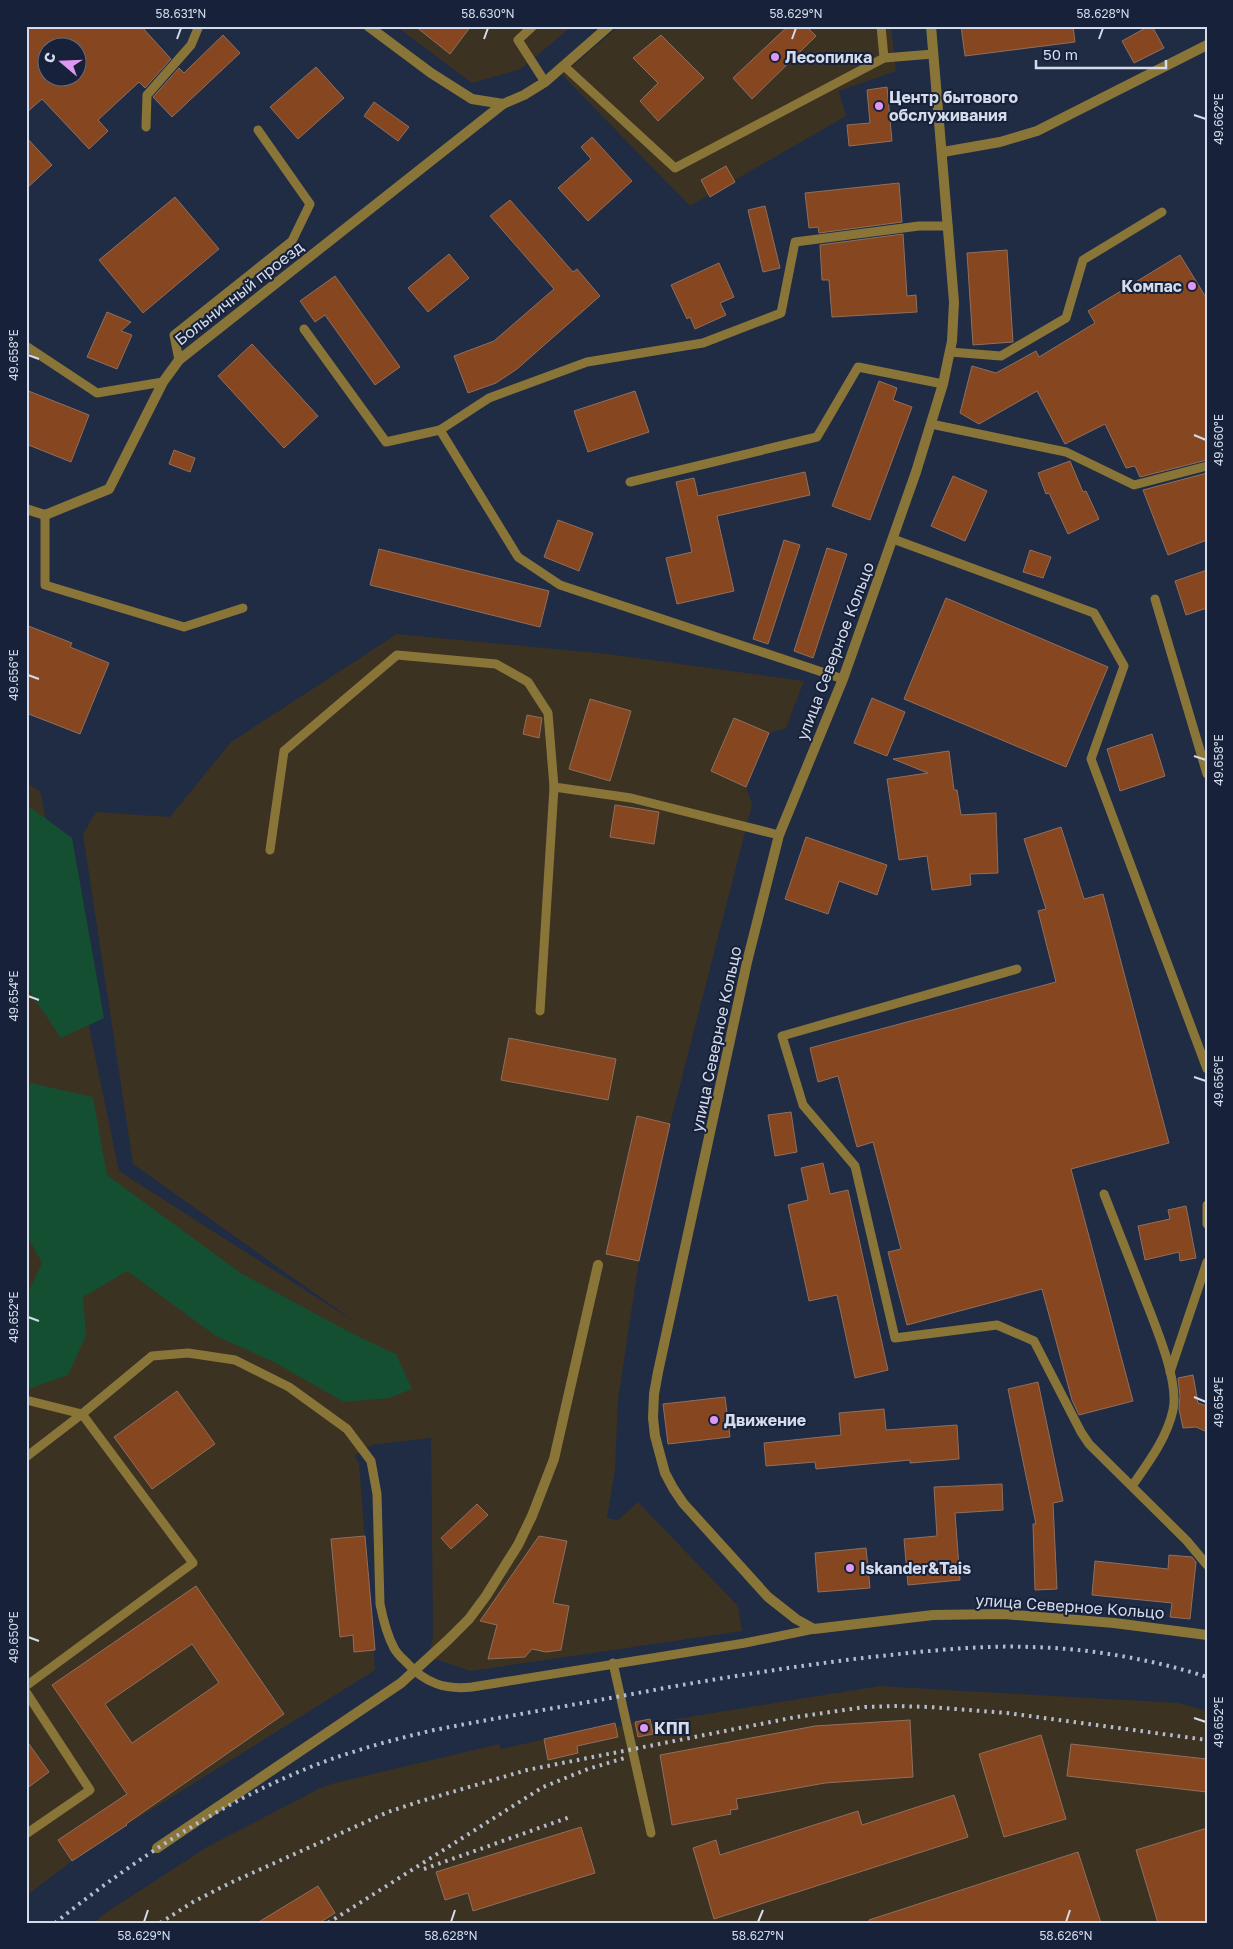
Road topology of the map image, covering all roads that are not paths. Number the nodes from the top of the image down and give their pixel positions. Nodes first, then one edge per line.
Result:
1 (199, 26) edge
2 (368, 26) edge
3 (533, 26) edge
4 (609, 26) edge
5 (881, 26) edge
6 (931, 26) edge
7 (1207, 45) edge
8 (933, 54) junction
9 (884, 58) junction
10 (564, 66) junction
11 (544, 82) junction
12 (503, 104) junction
13 (146, 127) dead end
14 (258, 130) dead end
15 (943, 152) junction
16 (1162, 212) dead end
17 (948, 226) junction
18 (304, 329) dead end
19 (26, 346) edge
20 (950, 352) junction
21 (179, 360) junction
22 (163, 382) junction
23 (943, 384) junction
24 (931, 424) junction
25 (440, 430) junction
26 (1207, 466) edge
27 (630, 482) dead end
28 (26, 509) edge
29 (45, 515) junction
30 (893, 539) junction
31 (1155, 599) dead end
32 (243, 608) dead end
33 (843, 679) junction
34 (1207, 774) edge
35 (554, 787) junction
36 (779, 835) junction
37 (270, 850) dead end
38 (1017, 970) dead end
39 (540, 1011) dead end
40 (1207, 1069) edge
41 (1104, 1194) dead end
42 (1207, 1205) edge
43 (1207, 1224) edge
44 (1207, 1262) edge
45 (598, 1265) dead end
46 (1170, 1372) junction
47 (26, 1400) edge
48 (82, 1414) junction
49 (26, 1457) edge
50 (1132, 1486) junction
51 (1207, 1566) edge
52 (814, 1629) junction
53 (1207, 1635) edge
54 (614, 1663) junction
55 (414, 1671) junction
56 (26, 1686) edge
57 (26, 1692) edge
58 (651, 1833) dead end
59 (26, 1834) edge
60 (157, 1848) dead end

1 - 13 lane
2 - 12 street
3 - 11 lane
4 - 10 street, Больничный проезд
5 - 9 lane
6 - 8 street, улица Северное Кольцо
7 - 15 street
8 - 9 lane
8 - 15 street, улица Северное Кольцо
9 - 10 lane
10 - 11 street, Больничный проезд
11 - 12 street, Больничный проезд
12 - 21 street, Больничный проезд
14 - 21 lane
15 - 17 street, улица Северное Кольцо
16 - 20 lane
17 - 20 street, улица Северное Кольцо
17 - 25 lane
18 - 25 lane
19 - 22 lane
20 - 23 street, улица Северное Кольцо
21 - 22 street, Больничный проезд
22 - 29 street, Больничный проезд
23 - 24 street, улица Северное Кольцо
23 - 27 lane
24 - 26 lane
24 - 30 street, улица Северное Кольцо
25 - 33 lane
28 - 29 street
29 - 32 lane
30 - 33 street, улица Северное Кольцо
30 - 40 lane
31 - 34 lane
33 - 36 street, улица Северное Кольцо
35 - 36 lane
35 - 37 lane
35 - 39 lane
36 - 52 street, улица Северное Кольцо
38 - 50 lane
41 - 46 lane
42 - 43 lane
44 - 46 lane
45 - 55 street
46 - 50 lane
47 - 48 lane
48 - 49 lane
48 - 55 lane
48 - 56 lane
50 - 51 lane
52 - 53 street, улица Северное Кольцо
52 - 54 lane
54 - 55 lane
54 - 58 lane
55 - 60 street
57 - 59 lane

